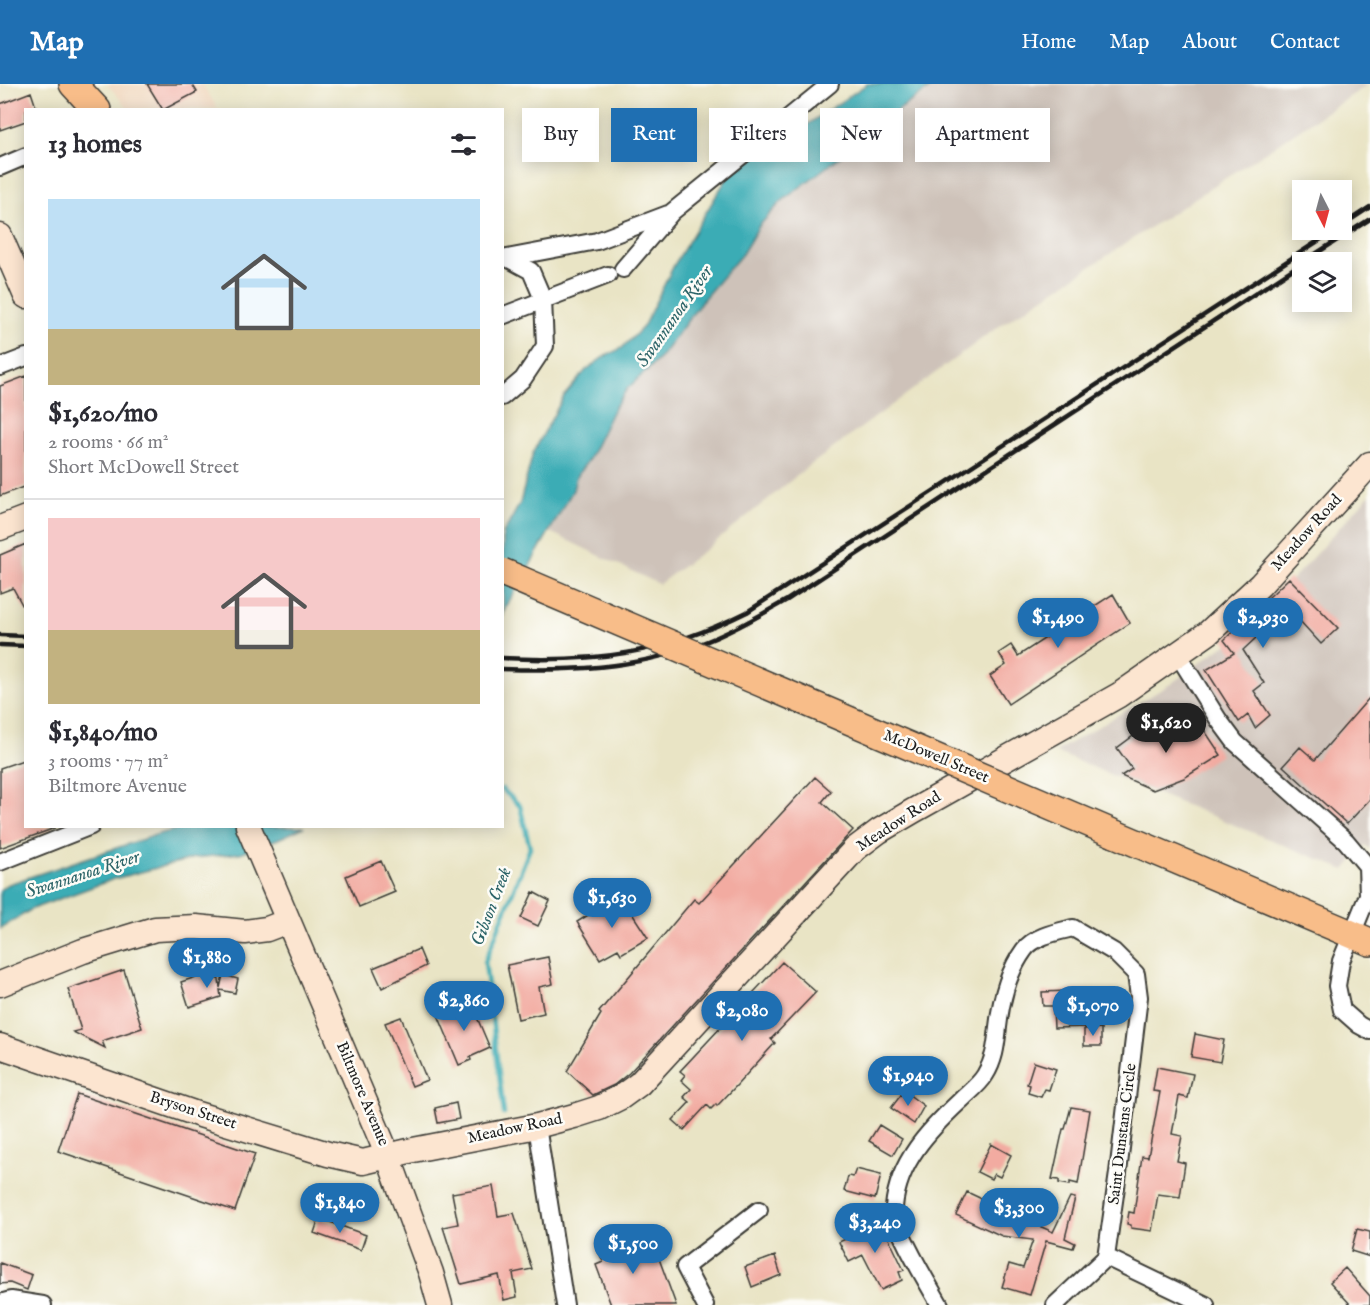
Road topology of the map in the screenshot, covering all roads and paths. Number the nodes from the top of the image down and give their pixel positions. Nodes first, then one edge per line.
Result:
1 (73, 84) edge
2 (830, 84) edge
3 (95, 108) edge
4 (24, 157) edge
5 (0, 167) edge
6 (672, 212) junction
7 (0, 236) edge
8 (505, 258) edge
9 (24, 291) edge
10 (543, 299) junction
11 (504, 315) edge
12 (24, 358) edge
13 (0, 367) edge
14 (504, 395) edge
15 (1370, 464) edge
16 (24, 519) edge
17 (0, 528) edge
18 (504, 573) edge
19 (1178, 655) junction
20 (86, 828) edge
21 (249, 828) edge
22 (0, 861) edge
23 (288, 921) junction
24 (1361, 937) edge
25 (0, 984) edge
26 (1370, 1031) edge
27 (0, 1046) edge
28 (537, 1126) junction
29 (388, 1156) junction
30 (759, 1210) dead end
31 (1106, 1257) junction
32 (0, 1303) edge
33 (44, 1305) edge
34 (440, 1305) edge
35 (565, 1305) edge
36 (705, 1305) edge
37 (940, 1305) edge
38 (1055, 1305) edge
39 (1206, 1305) edge

1 - 3 main road
2 - 6 street
4 - 5 street
6 - 8 street
6 - 10 street
7 - 9 main road
8 - 10 street
10 - 11 street
10 - 14 street
12 - 13 street
15 - 19 main road, Meadow Road
16 - 17 main road
18 - 24 main road, McDowell Street, bridge
19 - 24 street
19 - 28 main road, Meadow Road
20 - 22 street
21 - 23 main road, Biltmore Avenue
23 - 25 main road
23 - 29 main road, Biltmore Avenue
24 - 26 street
27 - 29 main road, Bryson Street
28 - 29 main road, Meadow Road
28 - 35 street
29 - 34 main road, Biltmore Avenue
30 - 36 street
31 - 37 street, Saint Dunstans Circle
31 - 38 street
31 - 39 street
32 - 33 street

